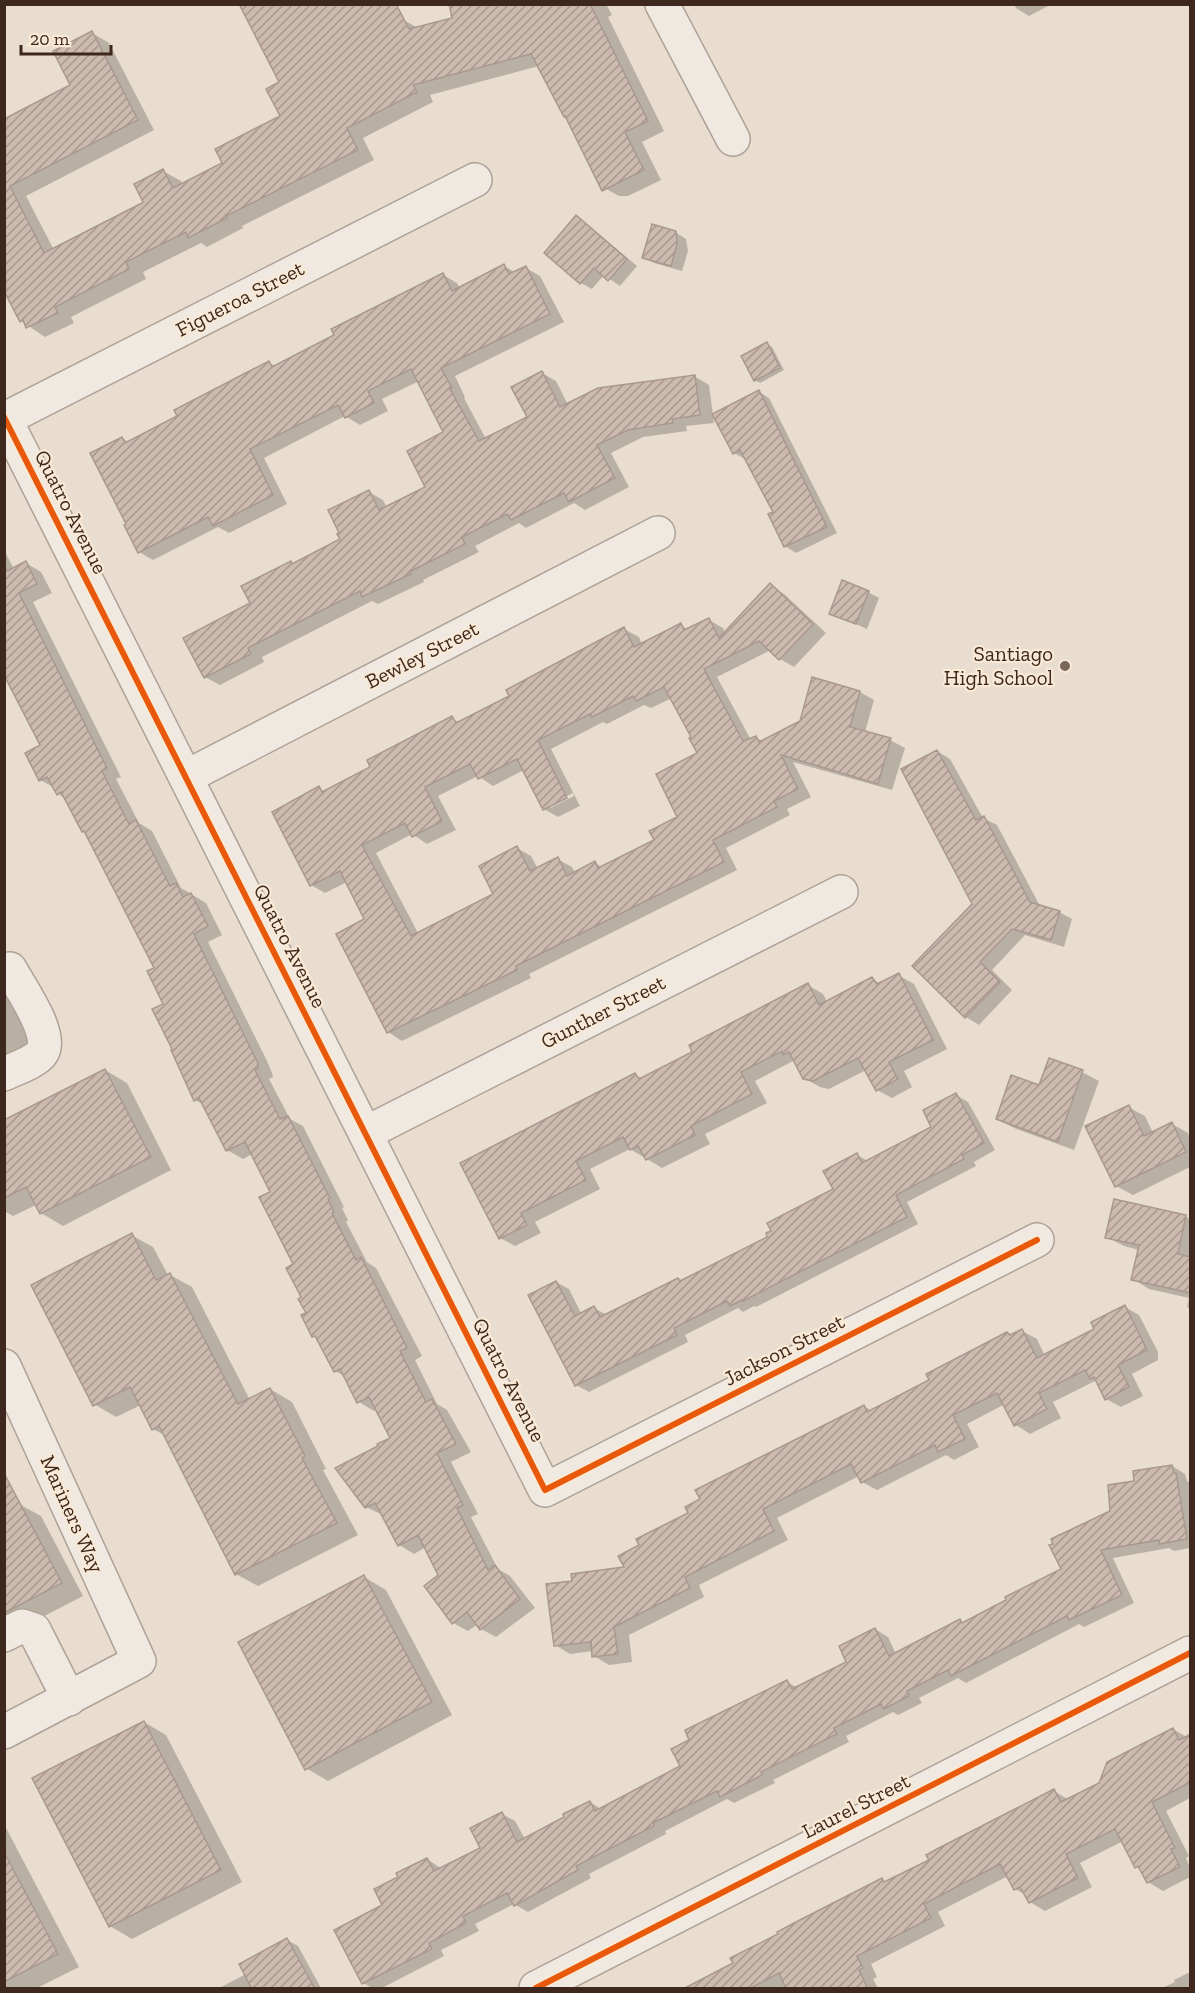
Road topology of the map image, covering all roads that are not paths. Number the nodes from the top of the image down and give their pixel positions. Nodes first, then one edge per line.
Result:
1 (662, 4) edge
2 (733, 139) dead end
3 (475, 180) dead end
4 (5, 418) edge
5 (658, 533) dead end
6 (186, 777) junction
7 (841, 892) dead end
8 (10, 969) dead end
9 (4, 1074) edge
10 (366, 1133) junction
11 (1037, 1240) dead end
12 (4, 1366) edge
13 (545, 1490) joint
14 (4, 1635) edge
15 (1191, 1653) edge
16 (69, 1698) junction
17 (4, 1732) edge
18 (536, 1989) edge

1 - 2 street
3 - 4 street, Figueroa Street
4 - 6 street, Quatro Avenue
5 - 6 street, Bewley Street
6 - 10 street, Quatro Avenue
7 - 10 street, Gunther Street
8 - 9 street
10 - 13 street, Quatro Avenue
11 - 13 street, Jackson Street
12 - 16 street, Mariners Way
14 - 16 street
15 - 18 street, Laurel Street
16 - 17 street

